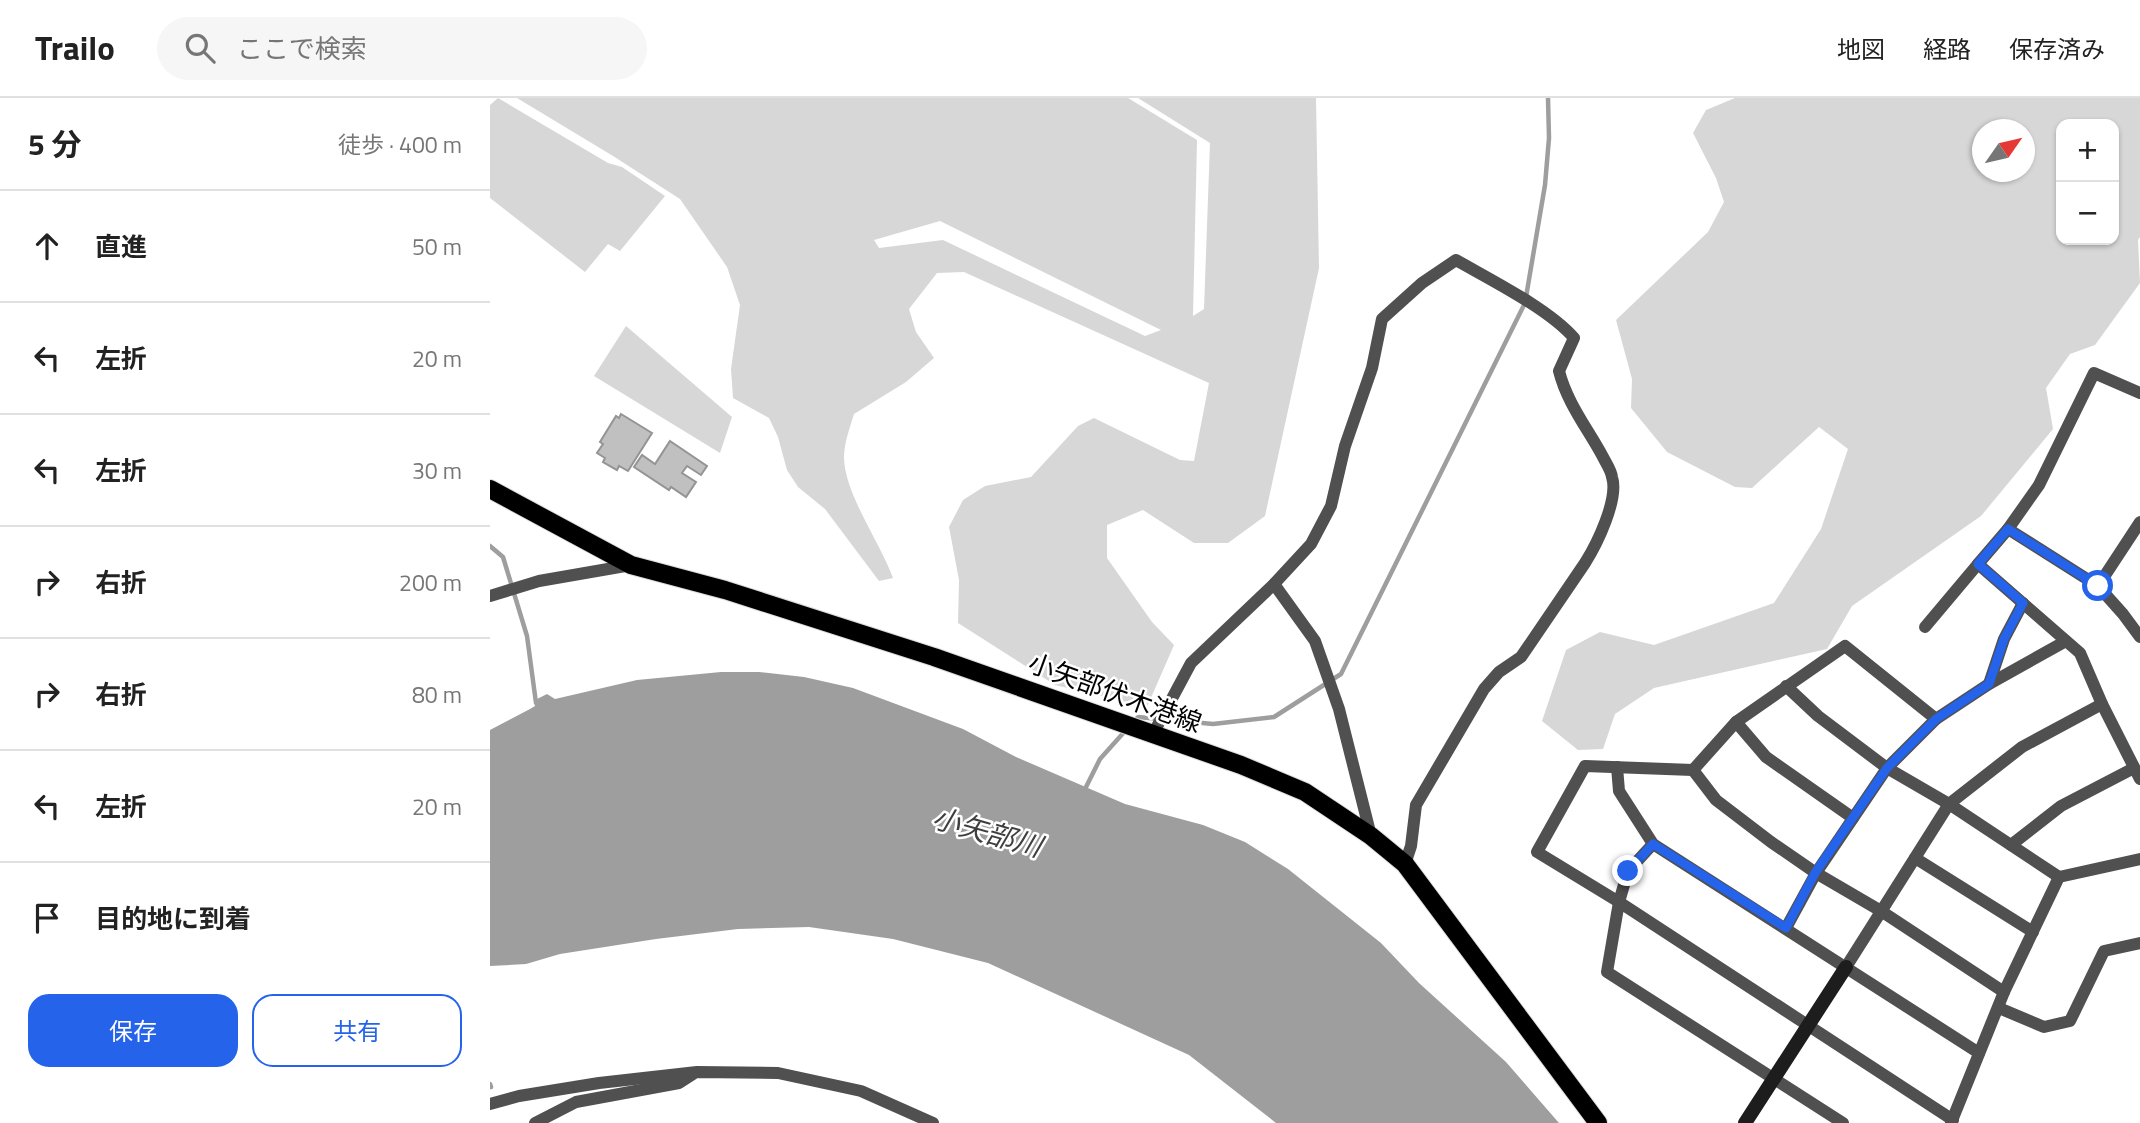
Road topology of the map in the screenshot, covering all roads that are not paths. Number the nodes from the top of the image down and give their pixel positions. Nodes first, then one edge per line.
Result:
1 (2140, 393) edge
2 (490, 489) edge
3 (2139, 526) edge
4 (2008, 529) junction
5 (1978, 564) junction
6 (631, 565) junction
7 (1273, 584) junction
8 (2098, 586) junction
9 (490, 596) edge
10 (2023, 603) junction
11 (2123, 614) junction
12 (2140, 620) edge
13 (1925, 627) dead end
14 (2140, 637) edge
15 (2066, 641) junction
16 (1989, 684) junction
17 (1786, 686) junction
18 (2102, 704) junction
19 (1936, 719) junction
20 (1736, 722) junction
21 (1153, 734) junction
22 (1617, 767) junction
23 (1887, 768) junction
24 (1693, 770) junction
25 (2137, 774) edge
26 (1949, 804) junction
27 (1853, 818) junction
28 (1371, 836) junction
29 (1653, 844) junction
30 (2011, 845) junction
31 (1915, 858) junction
32 (2140, 859) edge
33 (1405, 864) junction
34 (1815, 873) junction
35 (2059, 877) junction
36 (1619, 902) junction
37 (1881, 911) junction
38 (1786, 928) junction
39 (2033, 932) junction
40 (2140, 943) edge
41 (1846, 967) junction
42 (2004, 992) junction
43 (1999, 1008) junction
44 (1809, 1024) junction
45 (1979, 1053) junction
46 (696, 1072) junction
47 (1774, 1078) junction
48 (490, 1104) edge
49 (1952, 1121) edge
50 (535, 1123) edge
51 (933, 1123) edge
52 (1598, 1123) edge
53 (1745, 1123) edge
54 (1843, 1123) edge

1 - 4 street
2 - 6 main road, 小矢部伏木港線
3 - 8 street
4 - 5 street
4 - 8 street
5 - 10 street
5 - 13 street
6 - 9 street
6 - 21 main road, 小矢部伏木港線
7 - 21 street
7 - 28 street
7 - 33 street
8 - 11 street
10 - 15 street
10 - 16 street
11 - 12 street
11 - 14 street
15 - 16 street
15 - 18 street
16 - 19 street
17 - 19 street
17 - 20 street
17 - 23 street
18 - 25 street
18 - 26 street
19 - 23 street
20 - 24 street
20 - 27 street
21 - 28 main road, 小矢部伏木港線
22 - 24 street
22 - 29 street
22 - 36 street
23 - 26 street
23 - 27 street
24 - 34 street
25 - 30 street
26 - 30 street
26 - 31 street
27 - 34 street
28 - 33 main road, 小矢部伏木港線
29 - 36 street
29 - 38 street
30 - 35 street
31 - 37 street
31 - 39 street
32 - 35 street
33 - 52 main road, 小矢部伏木港線
34 - 37 street
34 - 38 street
35 - 39 street
36 - 44 street
36 - 47 street
37 - 41 street
37 - 42 street
38 - 41 street
39 - 42 street
40 - 43 street
41 - 44 street
41 - 45 street
42 - 43 street
43 - 45 street
44 - 47 street
44 - 49 street
45 - 49 street
46 - 48 street
46 - 50 street
46 - 51 street
47 - 53 street
47 - 54 street

